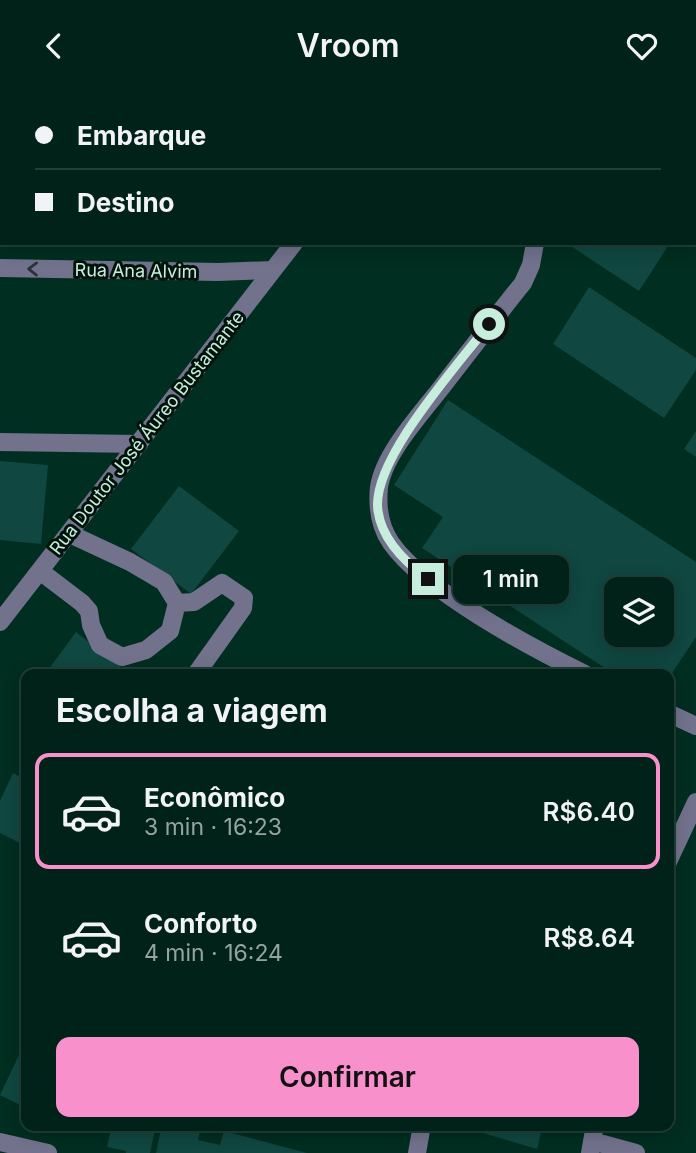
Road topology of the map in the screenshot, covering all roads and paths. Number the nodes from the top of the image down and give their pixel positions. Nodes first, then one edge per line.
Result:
1 (292, 245) edge
2 (535, 245) edge
3 (0, 268) edge
4 (272, 270) junction
5 (0, 442) edge
6 (139, 444) junction
7 (70, 534) junction
8 (40, 571) junction
9 (177, 603) junction
10 (7, 604) edge
11 (0, 622) edge
12 (200, 669) edge
13 (575, 669) edge
14 (674, 716) edge
15 (696, 726) edge
16 (696, 802) edge
17 (674, 849) edge
18 (421, 1131) edge
19 (592, 1140) edge
20 (0, 1142) edge
21 (48, 1153) edge
22 (416, 1153) edge
23 (636, 1153) edge

1 - 4 street, Rua Doutor José Áureo Bustamante
2 - 13 street
4 -> 3 street, Rua Ana Alvim
4 - 6 street, Rua Doutor José Áureo Bustamante
5 - 6 street
6 - 7 street, Rua Doutor José Áureo Bustamante
7 - 8 street, Rua Doutor José Áureo Bustamante
7 - 9 street
8 - 9 street
8 - 10 street, Rua Doutor José Áureo Bustamante
9 - 12 street
10 - 11 street, Rua Doutor José Áureo Bustamante
14 - 15 street
16 - 17 street
18 - 22 street
19 - 23 street
20 - 21 street

